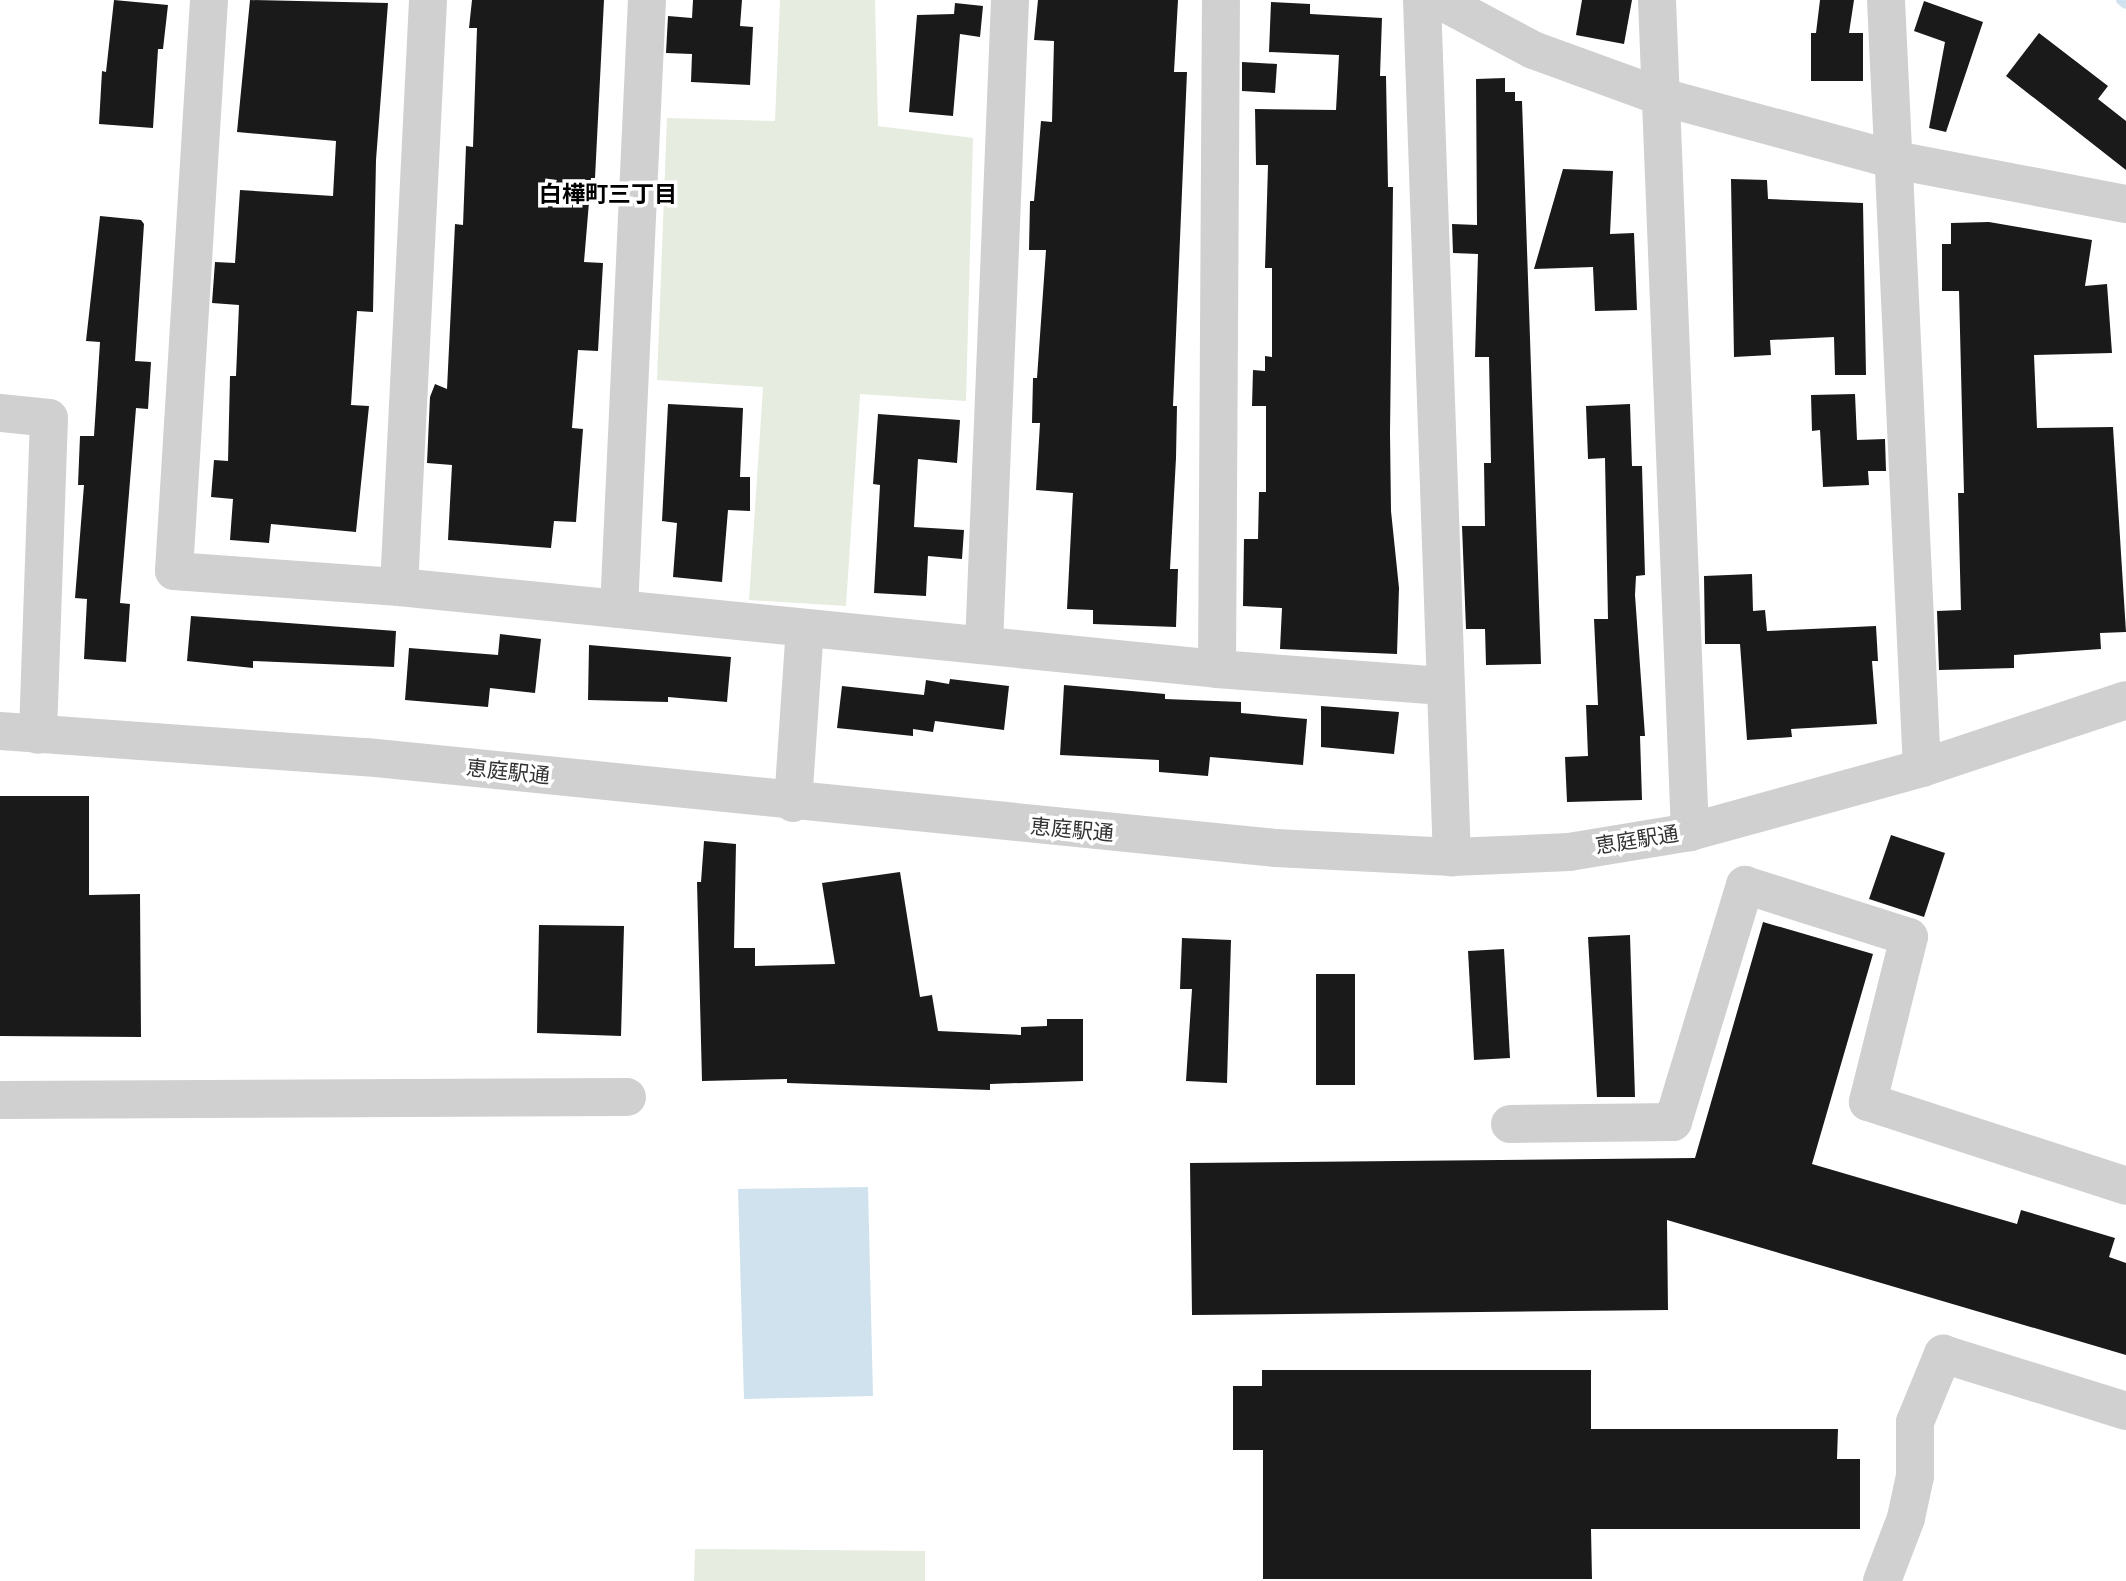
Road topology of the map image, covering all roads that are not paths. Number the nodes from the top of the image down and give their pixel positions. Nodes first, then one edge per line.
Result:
1 (209, 0) edge
2 (428, 0) edge
3 (647, 0) edge
4 (1010, 0) edge
5 (1222, 0) edge
6 (1422, 0) edge
7 (1439, 0) edge
8 (1657, 0) edge
9 (1885, 0) edge
10 (1662, 97) junction
11 (1895, 160) junction
12 (2126, 204) edge
13 (0, 413) edge
14 (399, 587) junction
15 (619, 609) junction
16 (805, 628) junction
17 (984, 645) junction
18 (1217, 669) junction
19 (1443, 686) junction
20 (2126, 700) edge
21 (0, 731) edge
22 (38, 734) junction
23 (1922, 768) junction
24 (793, 803) junction
25 (1690, 832) junction
26 (1452, 857) junction
27 (627, 1097) dead end
28 (0, 1100) edge
29 (1510, 1124) dead end
30 (2126, 1186) edge
31 (2126, 1411) edge
32 (1882, 1581) edge

1 - 14 street
2 - 14 street
3 - 15 street
4 - 17 street
5 - 18 street
6 - 19 street
7 - 10 street
8 - 10 street
9 - 11 street
10 - 11 street
10 - 25 street
11 - 12 street
11 - 23 street
13 - 22 street
14 - 15 street
15 - 16 street
16 - 17 street
16 - 24 street
17 - 18 street
18 - 19 street
19 - 26 street
20 - 23 street, 恵庭駅通
21 - 22 street, 恵庭駅通
22 - 24 street, 恵庭駅通
23 - 25 street, 恵庭駅通
24 - 26 street, 恵庭駅通
25 - 26 street, 恵庭駅通
27 - 28 street
29 - 30 street
31 - 32 street

